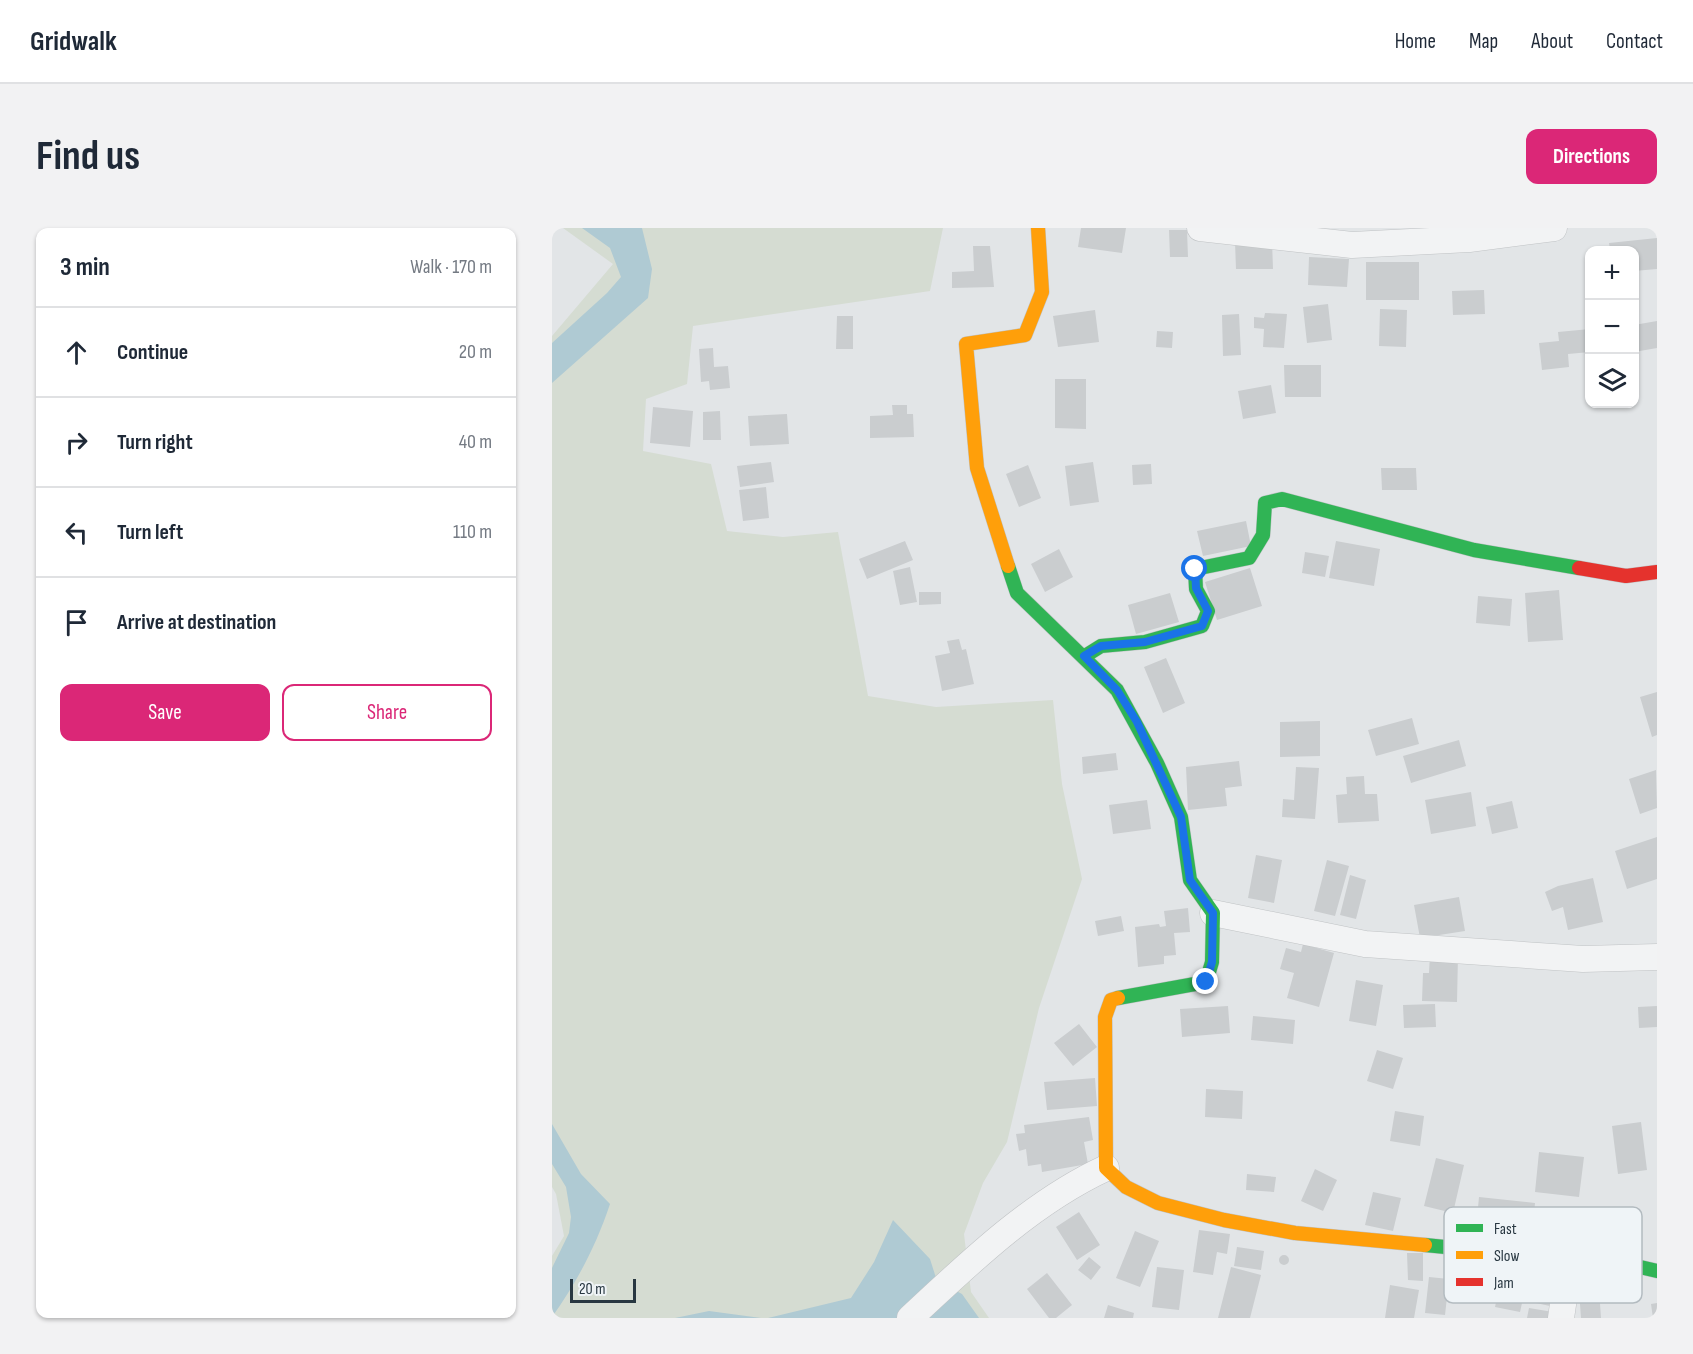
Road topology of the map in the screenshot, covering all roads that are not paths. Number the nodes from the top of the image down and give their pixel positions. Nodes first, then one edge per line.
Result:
1 (1038, 228) edge
2 (1200, 228) edge
3 (1554, 228) edge
4 (1657, 572) edge
5 (1084, 656) junction
6 (1213, 913) junction
7 (1657, 957) edge
8 (1106, 1168) junction
9 (1444, 1247) edge
10 (1642, 1268) edge
11 (1657, 1271) edge
12 (1563, 1303) edge
13 (910, 1318) edge
14 (1561, 1318) edge

1 - 5 street
2 - 3 street
4 - 5 street
5 - 6 street
6 - 7 street
6 - 8 street
8 - 9 street
8 - 13 street
10 - 11 street
12 - 14 street

